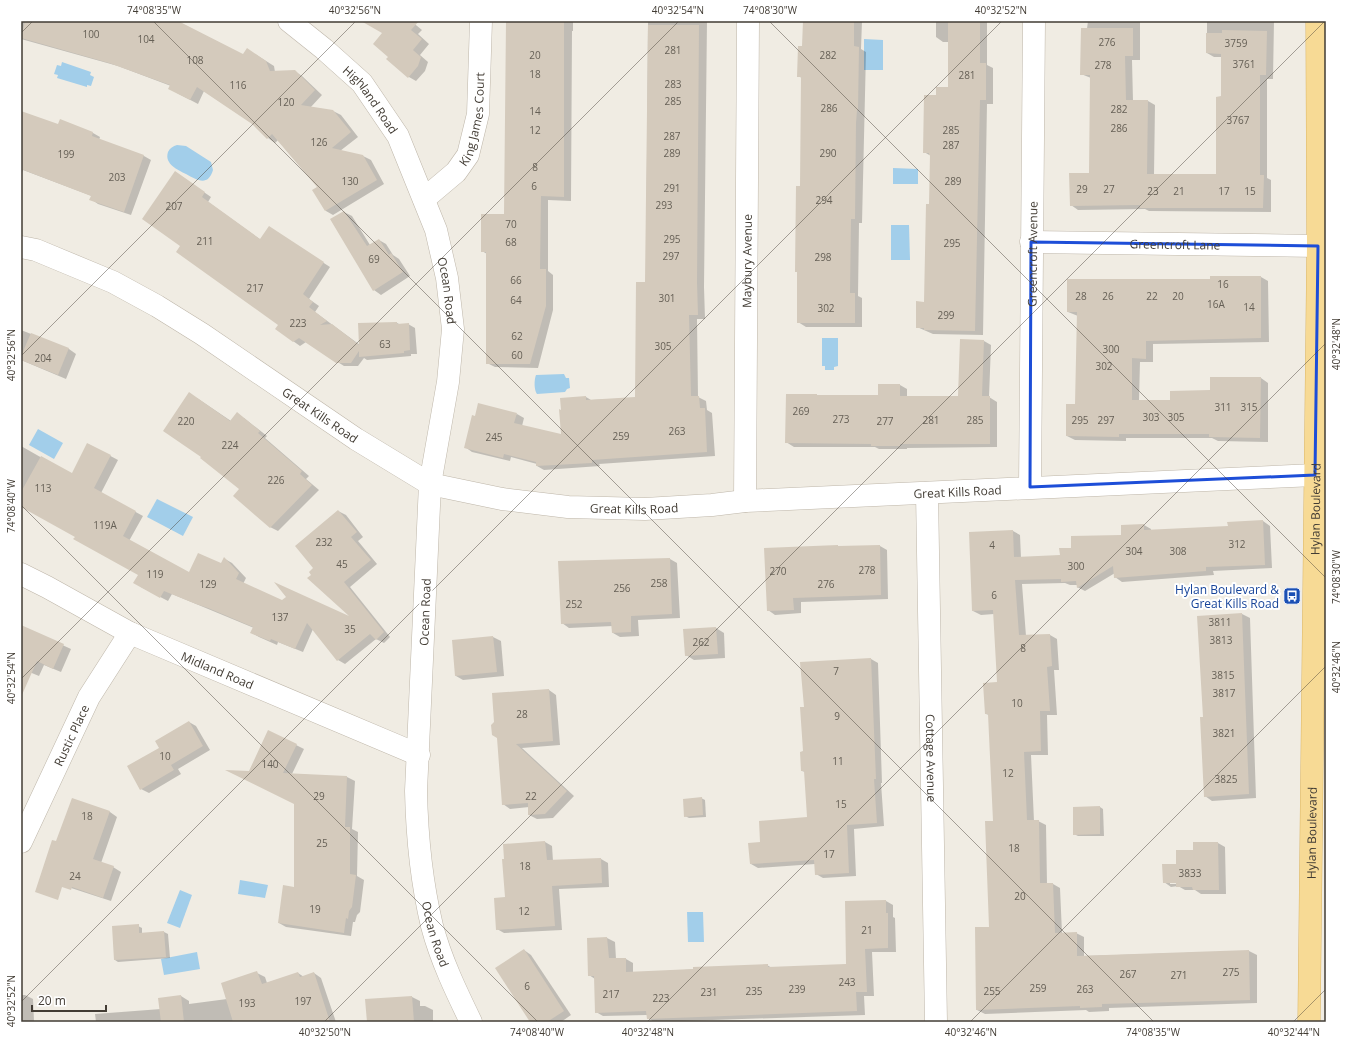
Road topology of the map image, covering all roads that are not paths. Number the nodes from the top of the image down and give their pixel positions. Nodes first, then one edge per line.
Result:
1 (289, 21) edge
2 (481, 21) edge
3 (748, 21) edge
4 (1034, 21) edge
5 (1318, 21) edge
6 (424, 199) junction
7 (1032, 242) junction
8 (1318, 246) junction
9 (21, 247) edge
10 (1315, 475) junction
11 (430, 484) junction
12 (1030, 488) junction
13 (927, 493) junction
14 (745, 501) junction
15 (21, 574) edge
16 (130, 633) junction
17 (419, 755) junction
18 (21, 842) edge
19 (470, 1022) edge
20 (936, 1022) edge
21 (1309, 1022) edge

1 - 6 street, Highland Road
2 - 6 street, King James Court
3 - 14 street, Maybury Avenue
4 - 7 street, Greencroft Avenue
5 - 8 main road, Hylan Boulevard
6 - 11 street, Ocean Road
7 - 8 street, Greencroft Lane
7 - 12 street, Greencroft Avenue
8 - 10 main road, Hylan Boulevard
9 - 11 street, Great Kills Road
10 - 12 street, Great Kills Road
10 - 21 main road, Hylan Boulevard
11 - 14 street, Great Kills Road
11 - 17 street, Ocean Road
12 - 13 street, Great Kills Road
13 - 14 street, Great Kills Road
13 - 20 street, Cottage Avenue
15 - 16 street, Midland Road
16 - 17 street, Midland Road
16 - 18 street, Rustic Place
17 - 19 street, Ocean Road

